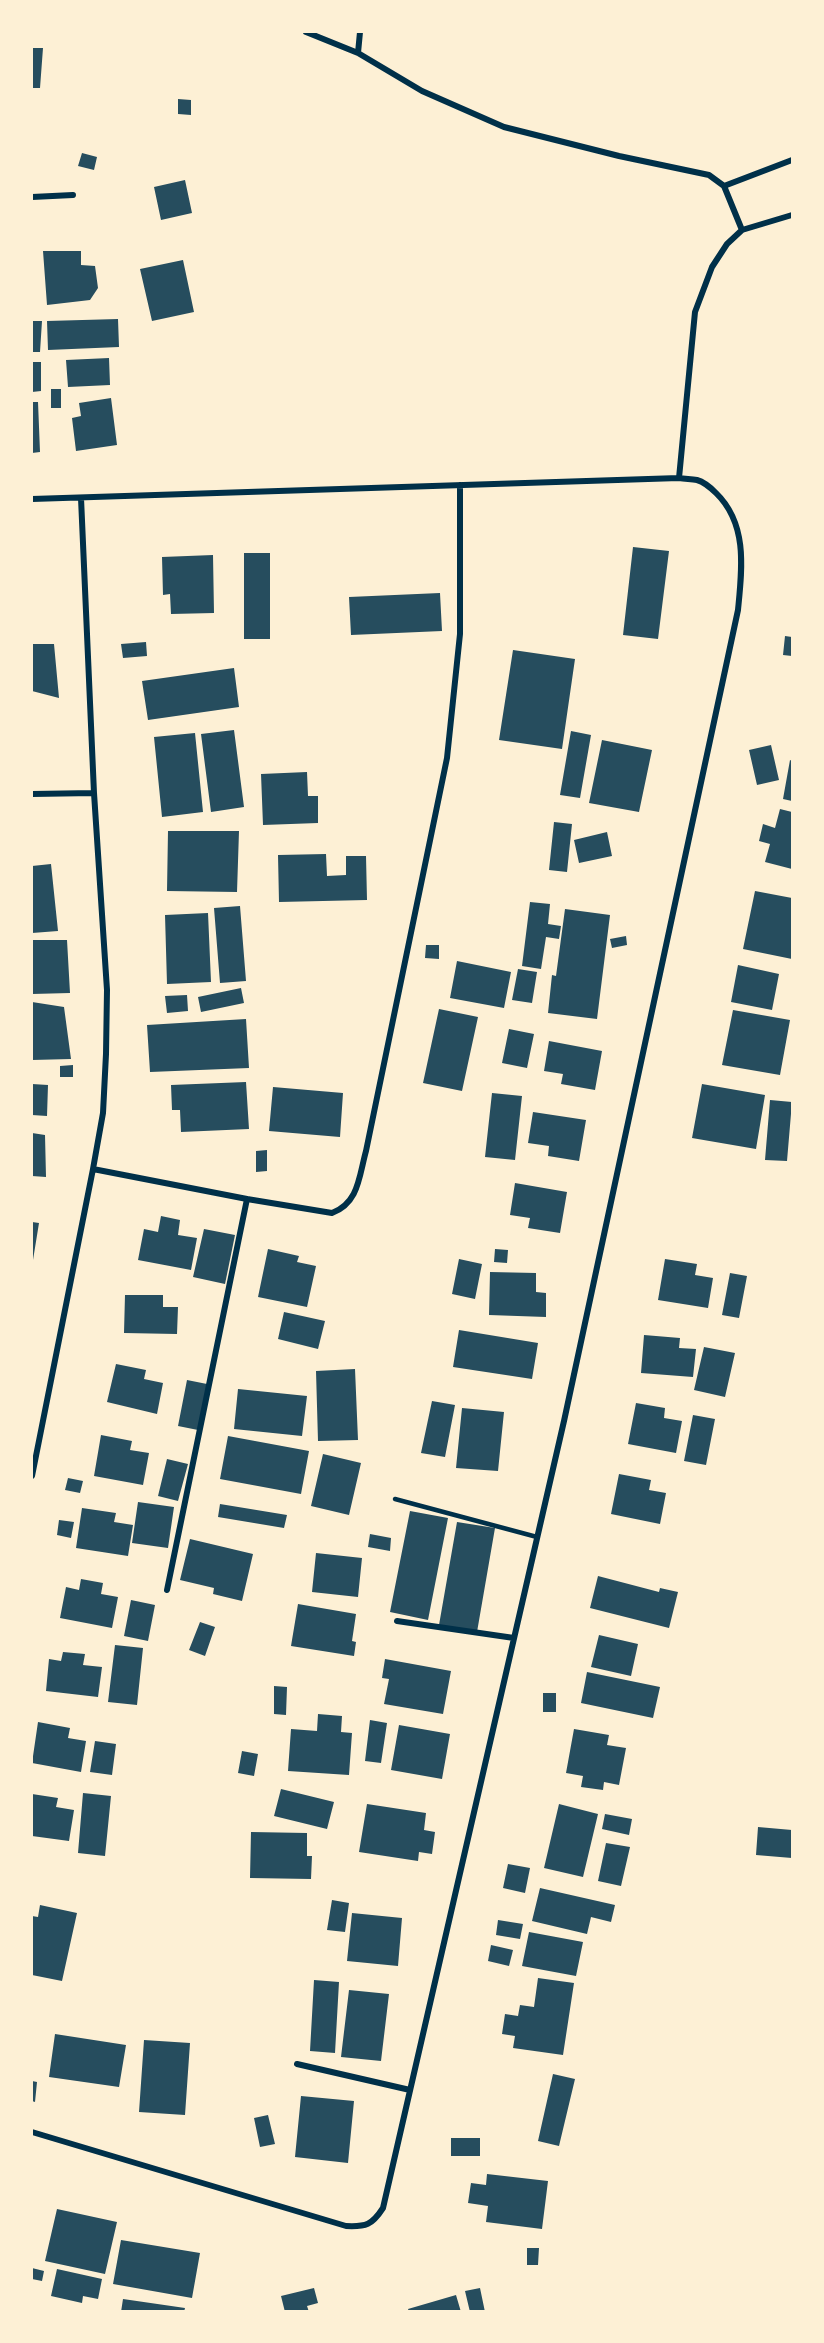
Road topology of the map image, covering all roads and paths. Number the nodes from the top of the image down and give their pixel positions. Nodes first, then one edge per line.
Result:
1 (306, 32) edge
2 (360, 32) edge
3 (358, 53) junction
4 (792, 160) edge
5 (724, 186) junction
6 (73, 195) dead end
7 (32, 197) edge
8 (792, 215) edge
9 (742, 230) junction
10 (679, 478) junction
11 (460, 485) junction
12 (81, 498) junction
13 (32, 499) edge
14 (94, 793) junction
15 (32, 794) edge
16 (93, 1169) junction
17 (247, 1199) junction
18 (32, 1476) edge
19 (395, 1499) dead end
20 (537, 1537) junction
21 (167, 1590) dead end
22 (397, 1621) dead end
23 (514, 1638) junction
24 (297, 2064) dead end
25 (410, 2090) junction
26 (32, 2132) edge

1 - 3 street
2 - 3 street
3 - 5 street
4 - 5 street
5 - 9 street
6 - 7 street
8 - 9 street
9 - 10 street
10 - 11 street
10 - 20 street
11 - 12 street
11 - 17 street
12 - 13 street
12 - 14 street
14 - 15 street
14 - 16 street
16 - 17 street
16 - 18 street
17 - 21 street
19 - 20 lane
20 - 23 street
22 - 23 street
23 - 25 street
24 - 25 street
25 - 26 street

